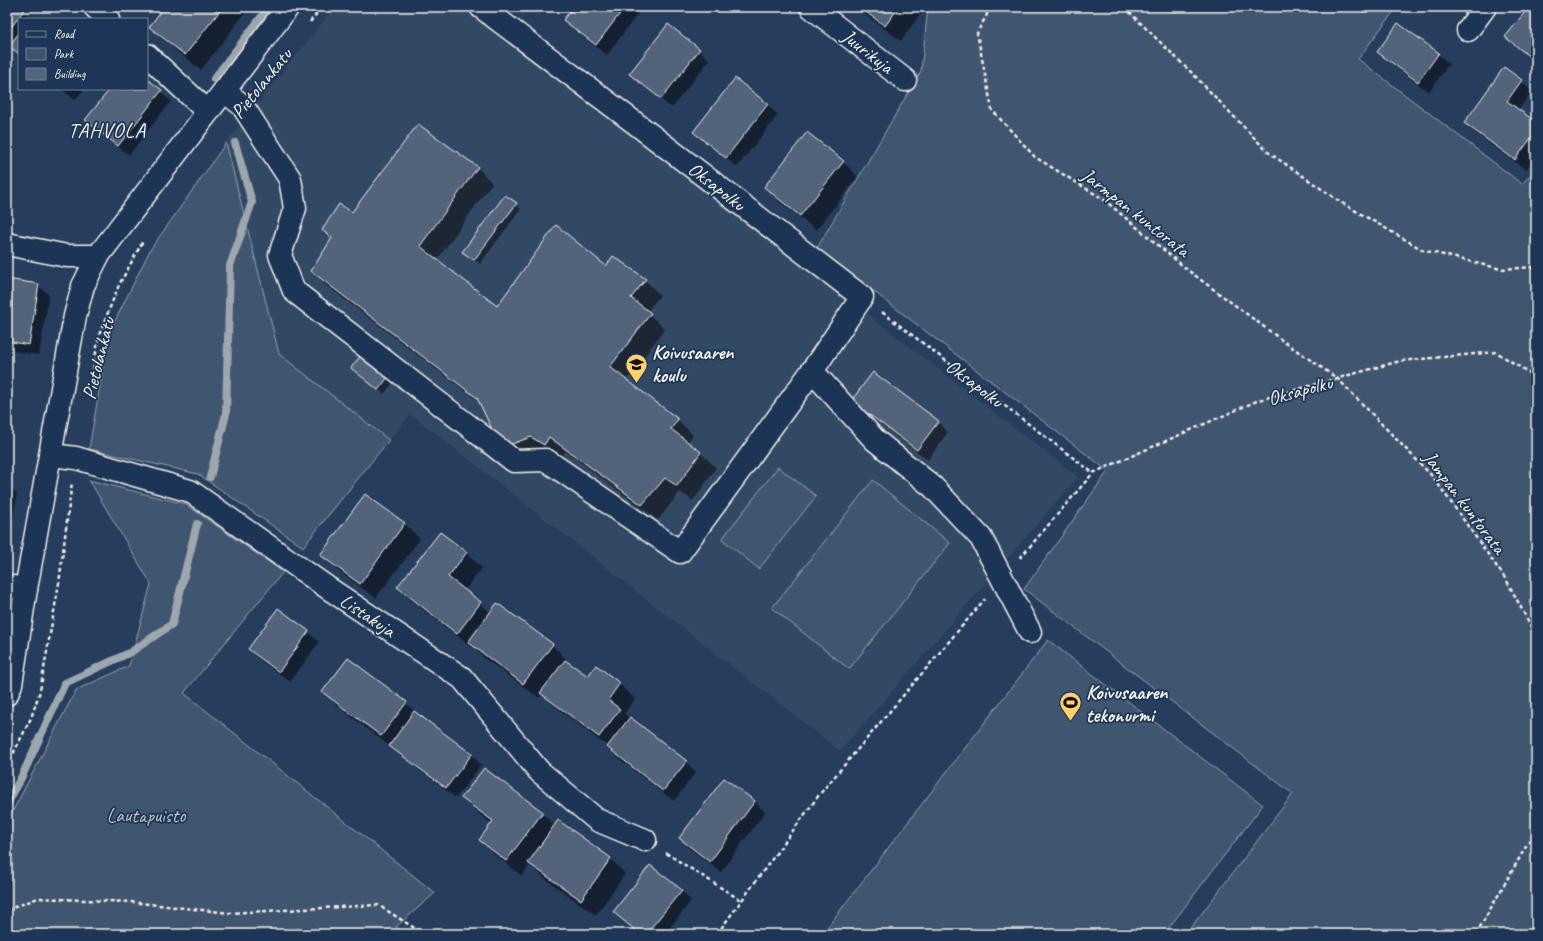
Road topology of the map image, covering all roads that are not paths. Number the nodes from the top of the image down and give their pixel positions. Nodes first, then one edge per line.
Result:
1 (95, 7) edge
2 (288, 7) edge
3 (481, 7) edge
4 (811, 7) edge
5 (1485, 7) edge
6 (107, 18) edge
7 (1468, 30) dead end
8 (148, 56) edge
9 (905, 80) dead end
10 (224, 91) junction
11 (208, 112) junction
12 (7, 244) edge
13 (98, 256) junction
14 (812, 371) junction
15 (51, 455) junction
16 (16, 587) edge
17 (1030, 632) dead end
18 (7, 694) edge
19 (646, 840) road end

1 - 6 street
2 - 10 street, Pietolankatu
3 - 14 street, Oksapolku
4 - 9 street, Juurikuja
5 - 7 street
8 - 11 street
10 - 11 street, Pietolankatu
10 - 14 street
11 - 13 street, Pietolankatu
12 - 13 street
13 - 15 street, Pietolankatu
14 - 17 street
15 - 16 street, Pietolankatu
15 - 19 street, Listakuja
16 - 18 street, Pietolankatu

